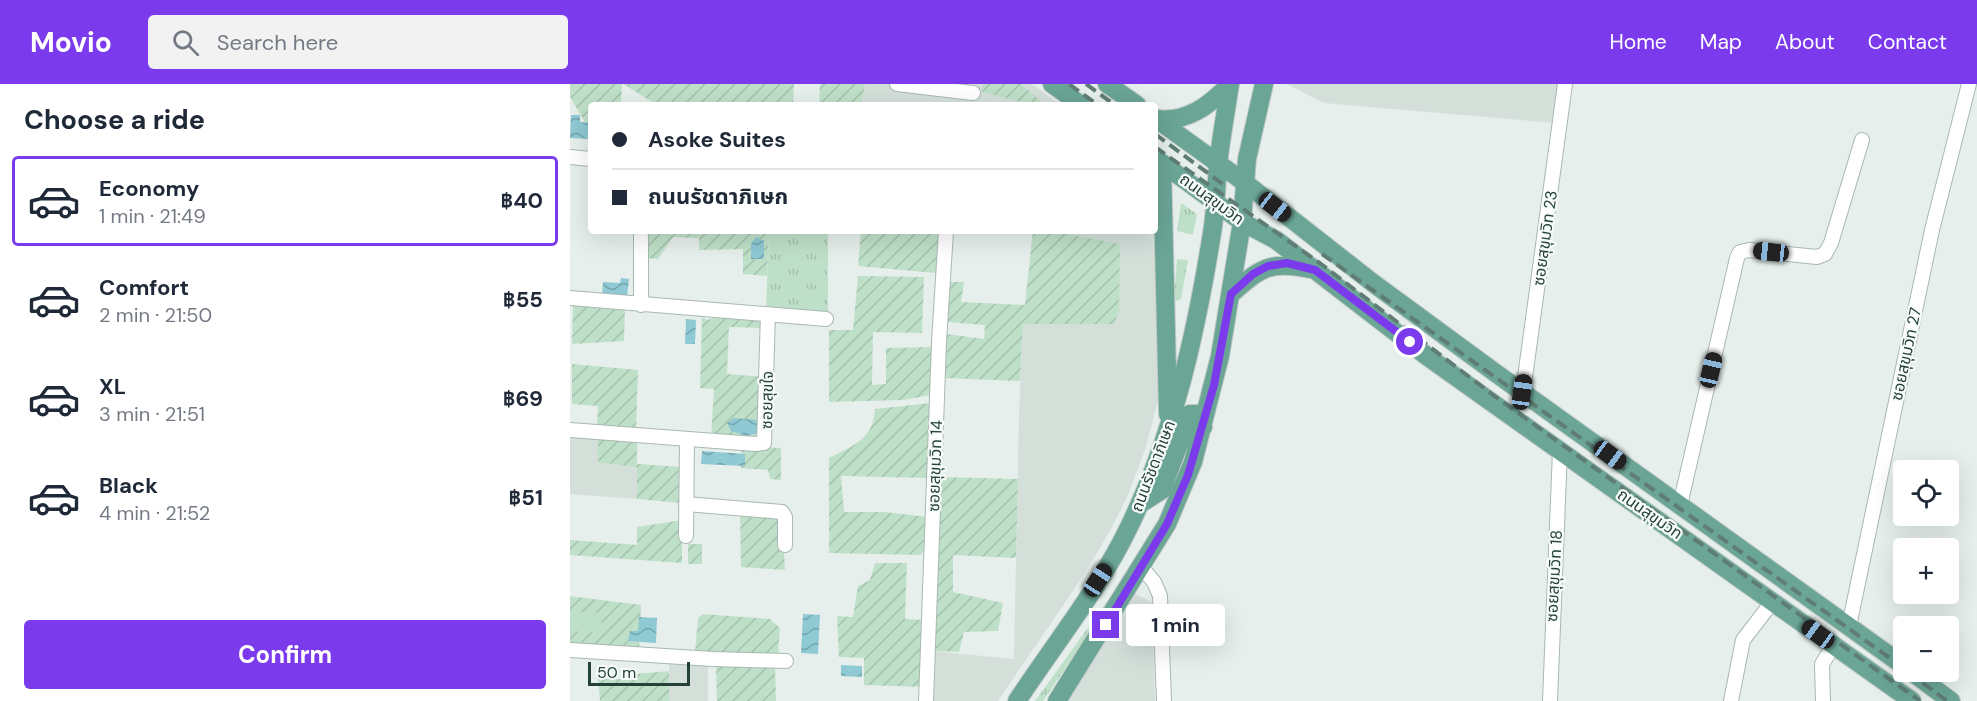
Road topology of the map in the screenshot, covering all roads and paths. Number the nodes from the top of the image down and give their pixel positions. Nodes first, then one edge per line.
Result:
1 (897, 84) edge
2 (1052, 84) edge
3 (1107, 84) edge
4 (1230, 84) edge
5 (1264, 84) edge
6 (1565, 84) edge
7 (1969, 84) edge
8 (973, 94) edge
9 (1077, 102) edge
10 (1133, 102) edge
11 (1158, 118) edge
12 (1158, 119) edge
13 (1862, 140) dead end
14 (570, 156) edge
15 (588, 159) edge
16 (1159, 161) edge
17 (1218, 164) junction
18 (1244, 182) junction
19 (1216, 201) junction
20 (1242, 222) junction
21 (946, 234) edge
22 (641, 236) dead end
23 (1315, 270) junction
24 (1231, 294) junction
25 (570, 298) edge
26 (640, 305) junction
27 (768, 314) junction
28 (826, 319) dead end
29 (1522, 392) junction
30 (1203, 427) junction
31 (1170, 428) junction
32 (570, 430) edge
33 (687, 439) junction
34 (1560, 450) junction
35 (686, 504) junction
36 (1140, 504) junction
37 (1680, 505) junction
38 (686, 536) dead end
39 (785, 545) dead end
40 (1142, 568) junction
41 (1773, 601) junction
42 (1850, 626) junction
43 (1834, 645) junction
44 (570, 650) edge
45 (1893, 658) edge
46 (786, 661) dead end
47 (1925, 682) edge
48 (926, 701) edge
49 (1017, 701) edge
50 (1057, 701) edge
51 (1164, 701) edge
52 (1550, 701) edge
53 (1731, 701) edge
54 (1822, 701) edge
55 (1911, 701) edge
56 (1951, 701) edge

1 - 8 street
2 - 9 main road
3 - 10 main road
4 - 11 main road
4 - 17 main road, ถนนรัชดาภิเษก
5 - 18 main road, ถนนรัชดาภิเษก
6 - 29 street, ซอยสุขุมวิท 23
7 - 42 street, ซอยสุขุมวิท 27
12 - 17 main road, ถนนสุขุมวิท
13 - 37 street
14 - 15 street
16 - 19 main road, ถนนสุขุมวิท
16 - 31 main road
17 - 18 main road, ถนนสุขุมวิท
17 - 19 main road, ถนนรัชดาภิเษก
18 - 20 main road, ถนนรัชดาภิเษก
18 - 29 main road, ถนนสุขุมวิท
19 - 20 main road, ถนนสุขุมวิท
19 - 31 main road, ถนนรัชดาภิเษก
20 - 23 main road, ถนนสุขุมวิท
20 - 24 main road, ถนนรัชดาภิเษก
21 - 48 street, ซอยสุขุมวิท 14
22 - 26 street
23 - 24 main road
23 - 34 main road, ถนนสุขุมวิท
24 - 30 main road, ถนนรัชดาภิเษก
25 - 26 street
26 - 27 street
27 - 28 street
27 - 33 street, ซอยสุขใจ
29 - 37 main road, ถนนสุขุมวิท
30 - 36 main road
30 - 40 main road, ถนนรัชดาภิเษก
31 - 36 main road, ถนนรัชดาภิเษก
32 - 33 street, ซอยสุขใจ
33 - 35 street
34 - 41 main road, ถนนสุขุมวิท
34 - 52 street, ซอยสุขุมวิท 18
35 - 38 street
35 - 39 street
36 - 49 main road, ถนนรัชดาภิเษก
37 - 42 main road, ถนนสุขุมวิท
40 - 50 main road, ถนนรัชดาภิเษก
40 - 51 street
41 - 43 main road, ถนนสุขุมวิท
41 - 53 street
42 - 43 main road
42 - 45 main road, ถนนสุขุมวิท
43 - 54 street
43 - 55 main road, ถนนสุขุมวิท
44 - 46 street
47 - 56 main road

